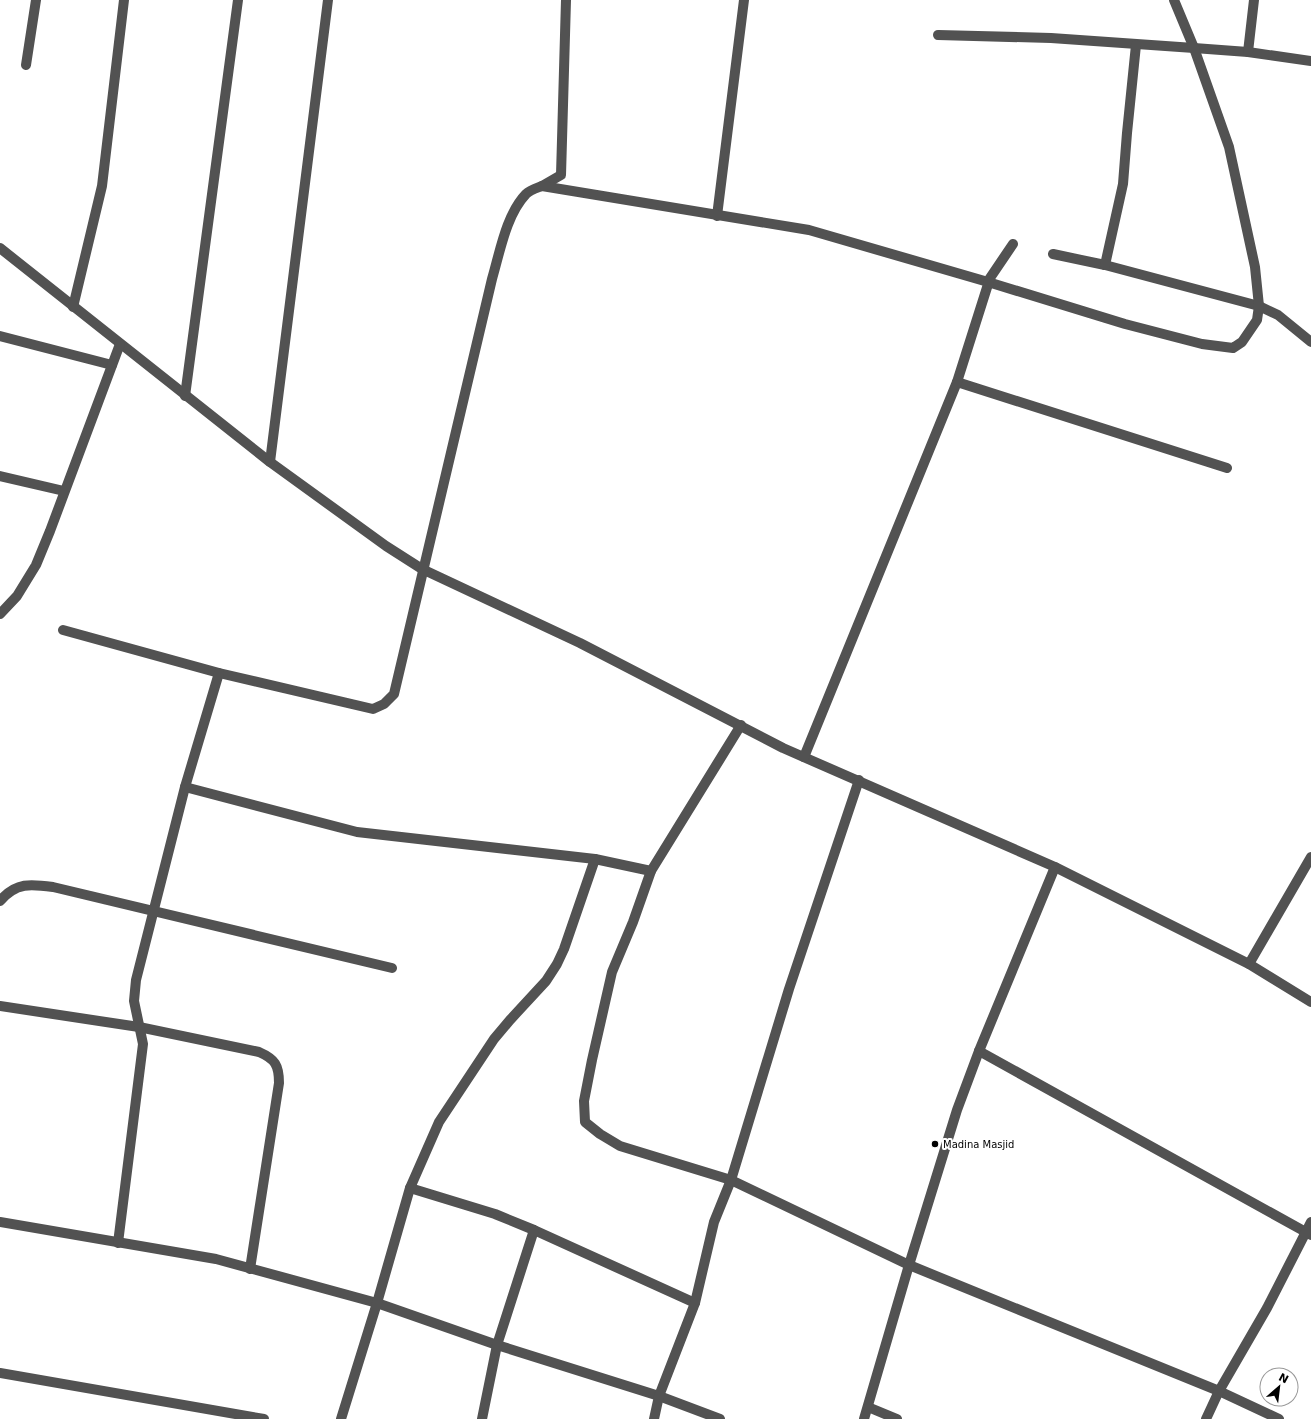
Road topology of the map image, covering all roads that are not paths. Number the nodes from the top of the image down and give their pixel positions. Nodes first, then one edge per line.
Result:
1 (36, 0) edge
2 (124, 0) edge
3 (238, 0) edge
4 (328, 0) edge
5 (566, 0) edge
6 (744, 0) edge
7 (1174, 0) edge
8 (1254, 0) edge
9 (938, 35) dead end
10 (1136, 45) junction
11 (1194, 48) junction
12 (1248, 52) junction
13 (1311, 61) edge
14 (26, 65) dead end
15 (542, 186) junction
16 (717, 216) junction
17 (1013, 244) dead end
18 (0, 248) edge
19 (1053, 254) dead end
20 (1105, 266) junction
21 (988, 282) junction
22 (1259, 306) junction
23 (73, 307) junction
24 (0, 336) edge
25 (1311, 342) edge
26 (120, 344) junction
27 (112, 365) junction
28 (957, 382) junction
29 (185, 396) junction
30 (270, 462) junction
31 (1227, 468) dead end
32 (0, 476) edge
33 (64, 491) junction
34 (422, 569) junction
35 (0, 614) edge
36 (63, 630) dead end
37 (219, 673) junction
38 (741, 725) junction
39 (804, 757) junction
40 (860, 780) junction
41 (185, 787) junction
42 (1311, 857) edge
43 (595, 859) junction
44 (1055, 867) junction
45 (651, 871) junction
46 (0, 901) edge
47 (153, 912) junction
48 (1249, 964) junction
49 (392, 968) dead end
50 (1311, 1002) edge
51 (0, 1006) edge
52 (139, 1026) junction
53 (978, 1051) junction
54 (731, 1180) junction
55 (410, 1188) junction
56 (0, 1222) edge
57 (1311, 1222) edge
58 (534, 1230) junction
59 (1308, 1233) edge
60 (118, 1242) junction
61 (909, 1265) junction
62 (250, 1268) junction
63 (377, 1303) junction
64 (695, 1303) junction
65 (496, 1345) junction
66 (0, 1373) edge
67 (1219, 1391) junction
68 (659, 1396) junction
69 (868, 1407) junction
70 (264, 1419) edge
71 (341, 1419) edge
72 (482, 1419) edge
73 (654, 1419) edge
74 (720, 1419) edge
75 (864, 1419) edge
76 (897, 1419) edge
77 (1206, 1419) edge
78 (1279, 1419) edge

1 - 14 street
2 - 23 street
3 - 29 street
4 - 30 street
5 - 15 street
6 - 16 street
7 - 11 street
8 - 12 street
9 - 10 street
10 - 11 street
10 - 20 street
11 - 12 street
11 - 22 street
12 - 13 street
15 - 16 street
15 - 34 street
16 - 21 street
17 - 21 street
18 - 23 street
19 - 20 street
20 - 22 street
21 - 22 street
21 - 28 street
22 - 25 street
23 - 26 street
24 - 27 street
26 - 27 street
26 - 29 street
27 - 33 street
28 - 31 street
28 - 39 street
29 - 30 street
30 - 34 street
32 - 33 street
33 - 35 street
34 - 37 street
34 - 38 street
36 - 37 street
37 - 41 street
38 - 39 street
38 - 45 street
39 - 40 street
40 - 44 street
40 - 54 street
41 - 43 street
41 - 47 street
42 - 48 street
43 - 45 street
43 - 55 street
44 - 48 street
44 - 53 street
45 - 54 street
46 - 47 street
47 - 49 street
47 - 52 street
48 - 50 street
51 - 52 street
52 - 60 street
52 - 62 street
53 - 59 street
53 - 61 street
54 - 61 street
54 - 64 street
55 - 58 street
55 - 63 street
56 - 60 street
57 - 59 street
58 - 64 street
58 - 65 street
59 - 67 street
60 - 62 street
61 - 67 street
61 - 69 street
62 - 63 street
63 - 65 street
63 - 71 street
64 - 68 street
65 - 68 street
65 - 72 street
66 - 70 street
67 - 77 street
67 - 78 street
68 - 73 street
68 - 74 street
69 - 75 street
69 - 76 street

